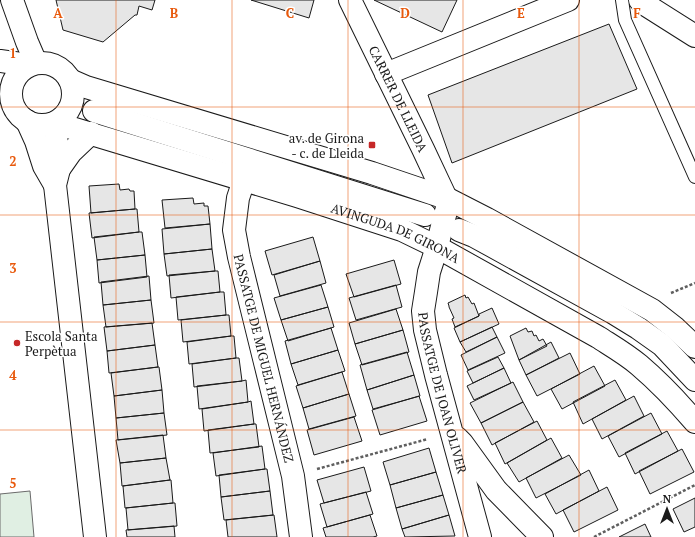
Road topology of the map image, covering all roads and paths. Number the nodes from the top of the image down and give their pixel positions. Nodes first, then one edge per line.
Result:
1 (12, 0) edge
2 (350, 0) edge
3 (568, 0) edge
4 (622, 0) edge
5 (640, 0) edge
6 (695, 36) edge
7 (0, 62) edge
8 (32, 64) junction
9 (386, 74) junction
10 (70, 80) junction
11 (5, 98) edge
12 (94, 111) dead end
13 (27, 121) junction
14 (55, 123) junction
15 (91, 133) junction
16 (57, 177) junction
17 (695, 178) edge
18 (244, 180) junction
19 (446, 198) junction
20 (425, 215) dead end
21 (459, 230) dead end
22 (437, 247) junction
23 (695, 347) edge
24 (695, 380) edge
25 (695, 422) edge
26 (452, 433) junction
27 (293, 476) junction
28 (695, 485) edge
29 (477, 528) edge
30 (536, 530) edge
31 (94, 537) edge
32 (301, 537) edge
33 (594, 537) edge

1 - 8 street
2 - 9 street, CARRER DE LLEIDA
3 - 9 street
4 - 17 lane
5 - 6 street
7 - 8 street
8 - 10 street
8 - 11 street
9 - 19 street, CARRER DE LLEIDA
10 - 14 street
10 - 19 street
11 - 13 street
12 - 20 street
13 - 14 street
13 - 16 street
14 - 15 street, AVINGUDA DE GIRONA
14 - 16 street
15 - 16 street
15 - 18 street, AVINGUDA DE GIRONA
16 - 31 street
18 - 22 street, AVINGUDA DE GIRONA
18 - 27 street, PASSATGE DE MIGUEL HERNÁNDEZ
19 - 22 street, PASSATGE DE JOAN OLIVER
19 - 23 street
21 - 24 street
22 - 25 street, AVINGUDA DE GIRONA
22 - 26 street, PASSATGE DE JOAN OLIVER
26 - 27 path
26 - 29 street, PASSATGE DE JOAN OLIVER
26 - 30 street
27 - 32 street, PASSATGE DE MIGUEL HERNÁNDEZ
28 - 33 path
29 - 30 street

